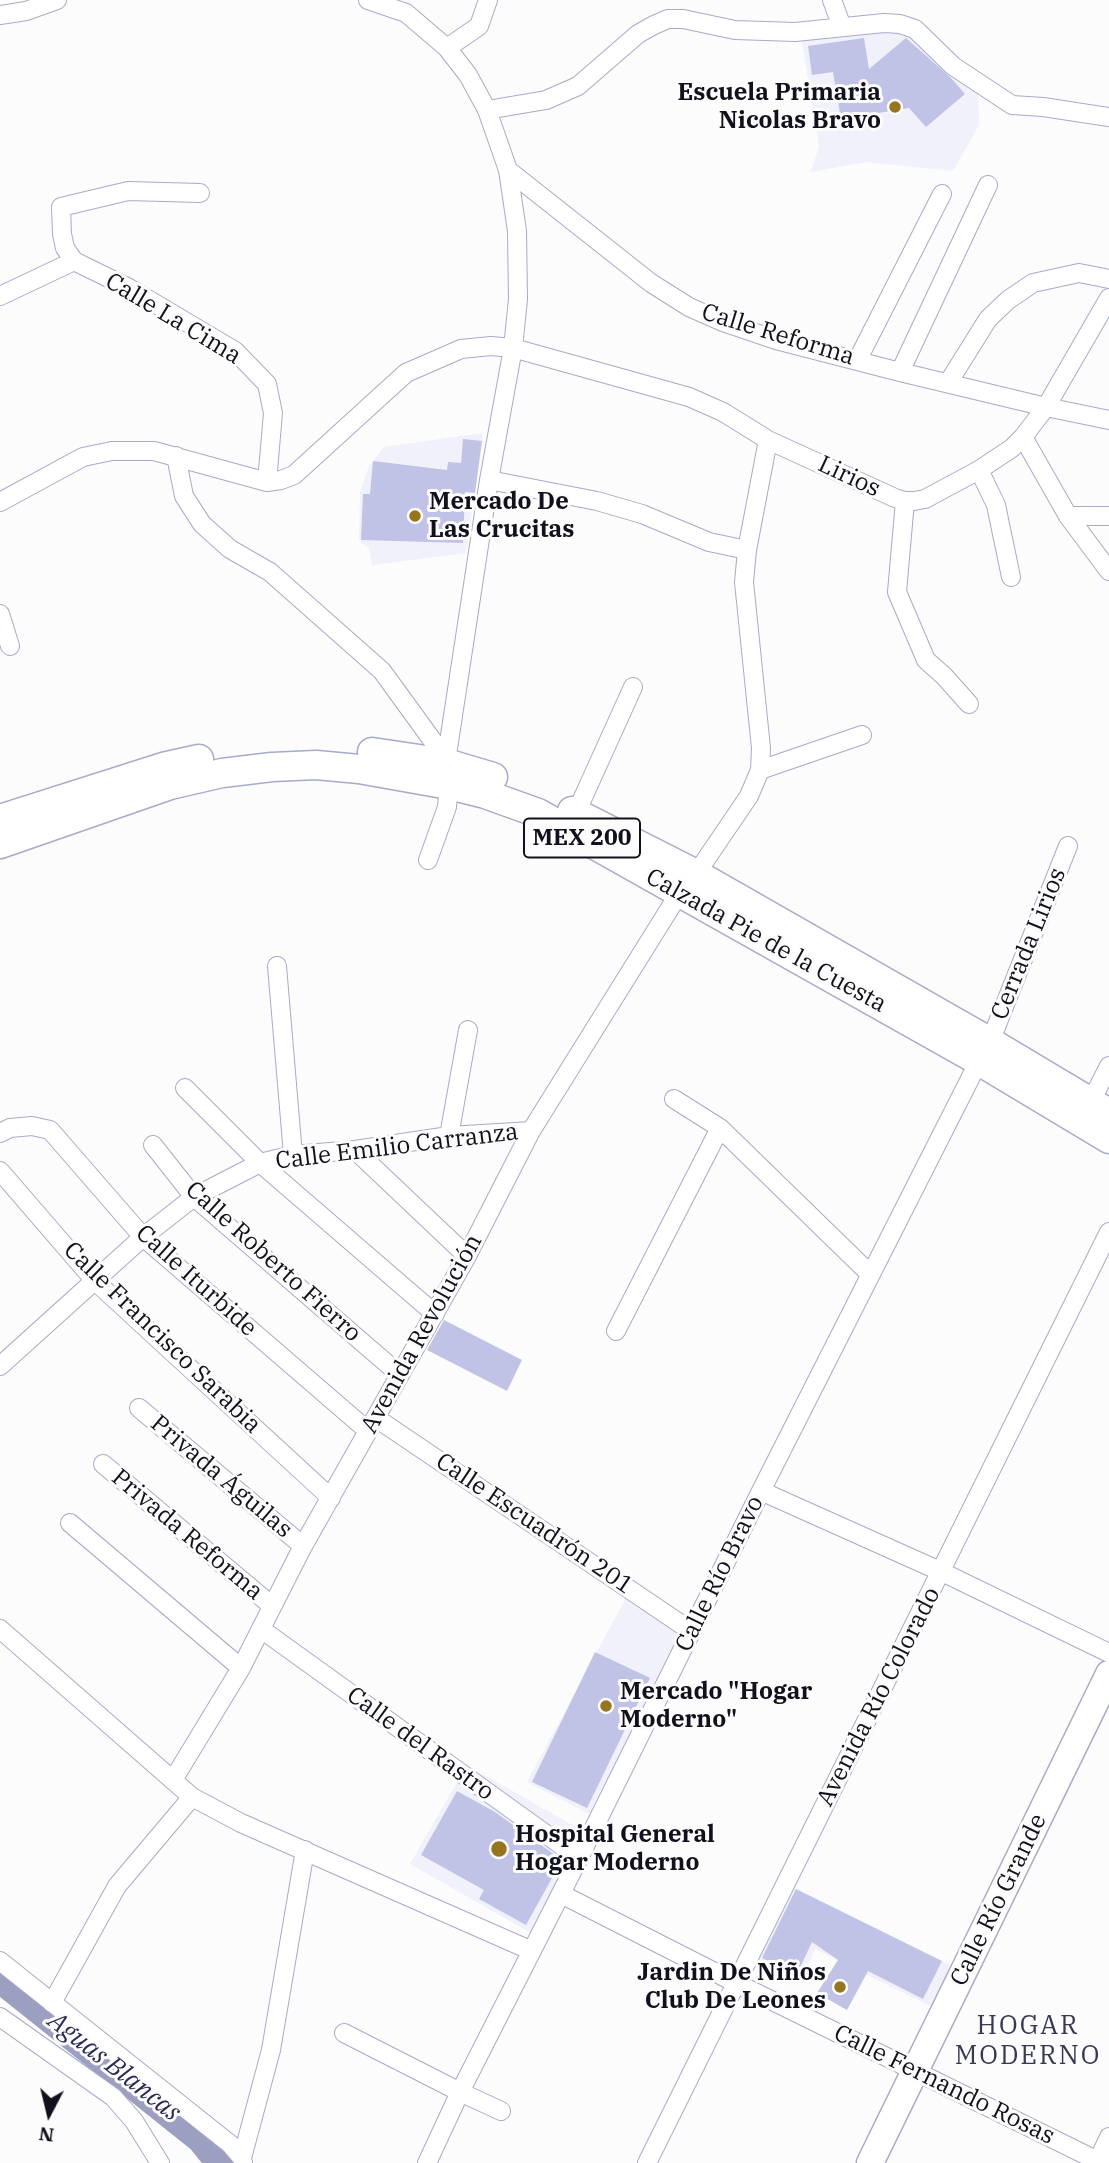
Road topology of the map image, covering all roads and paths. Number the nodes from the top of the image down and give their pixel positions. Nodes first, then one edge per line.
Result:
1 (57, 0) edge
2 (368, 0) edge
3 (488, 0) edge
4 (832, 0) edge
5 (0, 15) edge
6 (842, 27) junction
7 (447, 48) junction
8 (487, 110) junction
9 (1109, 117) edge
10 (508, 170) junction
11 (988, 185) dead end
12 (200, 194) dead end
13 (942, 194) dead end
14 (74, 261) junction
15 (1109, 278) edge
16 (0, 296) edge
17 (1109, 299) edge
18 (513, 348) junction
19 (857, 360) junction
20 (900, 372) junction
21 (948, 383) junction
22 (1046, 407) junction
23 (1109, 420) edge
24 (1023, 437) junction
25 (768, 440) junction
26 (176, 456) junction
27 (979, 470) junction
28 (489, 480) junction
29 (267, 482) junction
30 (905, 501) junction
31 (0, 502) edge
32 (1068, 516) junction
33 (1109, 516) edge
34 (747, 550) junction
35 (1109, 571) edge
36 (1011, 577) dead end
37 (0, 614) edge
38 (10, 646) dead end
39 (633, 687) dead end
40 (969, 704) dead end
41 (862, 735) dead end
42 (447, 768) junction
43 (760, 770) junction
44 (120, 791) junction
45 (576, 813) junction
46 (0, 819) edge
47 (0, 844) edge
48 (1068, 846) dead end
49 (428, 860) dead end
50 (688, 883) junction
51 (277, 966) dead end
52 (468, 1030) dead end
53 (984, 1052) junction
54 (1109, 1066) edge
55 (185, 1087) dead end
56 (674, 1099) dead end
57 (1100, 1108) edge
58 (720, 1128) junction
59 (531, 1131) junction
60 (0, 1133) edge
61 (449, 1136) junction
62 (1109, 1139) edge
63 (153, 1145) dead end
64 (355, 1150) junction
65 (293, 1155) junction
66 (260, 1163) junction
67 (0, 1171) edge
68 (194, 1197) junction
69 (1109, 1231) edge
70 (143, 1237) junction
71 (467, 1256) junction
72 (870, 1275) junction
73 (95, 1281) junction
74 (435, 1314) junction
75 (616, 1331) dead end
76 (0, 1366) edge
77 (399, 1374) junction
78 (139, 1408) dead end
79 (372, 1424) junction
80 (103, 1464) dead end
81 (761, 1491) junction
82 (331, 1498) junction
83 (70, 1523) dead end
84 (303, 1546) junction
85 (942, 1572) junction
86 (271, 1605) junction
87 (0, 1629) edge
88 (261, 1629) junction
89 (691, 1631) junction
90 (1109, 1653) edge
91 (241, 1668) junction
92 (1109, 1674) edge
93 (173, 1780) junction
94 (192, 1797) junction
95 (305, 1850) junction
96 (579, 1858) junction
97 (561, 1894) junction
98 (532, 1951) junction
99 (0, 1961) edge
100 (736, 1983) junction
101 (52, 2003) junction
102 (0, 2017) edge
103 (344, 2033) dead end
104 (915, 2070) junction
105 (460, 2092) junction
106 (502, 2111) dead end
107 (1109, 2137) edge
108 (243, 2161) edge
109 (1099, 2162) edge
110 (160, 2163) edge
111 (427, 2163) edge
112 (647, 2163) edge
113 (870, 2163) edge

1 - 5 street
2 - 7 street
3 - 7 street
4 - 6 street
6 - 8 street
6 - 9 street
7 - 8 street
8 - 10 street
10 - 18 street
10 - 19 street, Calle Reforma
11 - 20 street
12 - 14 street
13 - 19 street
14 - 16 street
14 - 29 street, Calle La Cima
15 - 21 street
17 - 22 street, Lirios
18 - 25 street, Lirios
18 - 28 street
18 - 29 street, Lirios
19 - 20 street, Calle Reforma
20 - 21 street, Calle Reforma
21 - 22 street, Calle Reforma
22 - 23 street, Calle Reforma
22 - 24 street, Lirios
24 - 27 street, Lirios
24 - 32 street
25 - 30 street, Lirios
25 - 34 street
26 - 29 street
26 - 31 street
26 - 42 street
27 - 30 street, Lirios
27 - 36 street
28 - 34 street
28 - 42 street
30 - 40 street
32 - 33 street
32 - 35 street
34 - 43 street
37 - 38 street
39 - 45 street
41 - 43 street
42 - 44 main road, Calzada Pie de la Cuesta / MEX 200
42 - 45 main road, Calzada Pie de la Cuesta / MEX 200
42 - 49 street
42 - 50 main road, Calzada Pie de la Cuesta / MEX 200
43 - 50 street, Avenida Revolución
44 - 46 main road, Calzada Pie de la Cuesta / MEX 200
44 - 47 main road, Calzada Pie de la Cuesta / MEX 200
45 - 50 main road, Calzada Pie de la Cuesta / MEX 200
48 - 53 street, Cerrada Lirios
50 - 53 main road, Calzada Pie de la Cuesta / MEX 200
50 - 59 street, Avenida Revolución
51 - 65 street
52 - 61 street
53 - 57 main road, Calzada Pie de la Cuesta / MEX 200
53 - 62 main road, Calzada Pie de la Cuesta / MEX 200
53 - 72 street, Calle Río Bravo
54 - 57 street
55 - 66 street
56 - 58 street
58 - 72 street
58 - 75 street
59 - 61 street, Calle Emilio Carranza
59 - 71 street, Avenida Revolución
60 - 70 street, Calle Iturbide
61 - 64 street, Calle Emilio Carranza
63 - 68 street, Calle Roberto Fierro
64 - 65 street, Calle Emilio Carranza
64 - 71 street
65 - 66 street, Calle Emilio Carranza
66 - 68 street, Calle Emilio Carranza
66 - 74 street
67 - 73 street, Calle Francisco Sarabia
68 - 70 street, Calle Emilio Carranza
68 - 77 street, Calle Roberto Fierro
69 - 85 street, Avenida Río Colorado
70 - 73 street, Calle Emilio Carranza
70 - 79 street, Calle Iturbide
71 - 74 street, Avenida Revolución
72 - 81 street, Calle Río Bravo
73 - 76 street, Calle Emilio Carranza
73 - 82 street, Calle Francisco Sarabia
74 - 77 street, Avenida Revolución
77 - 79 street, Avenida Revolución
78 - 84 street, Privada Águilas
79 - 82 street, Avenida Revolución
79 - 89 street, Calle Escuadrón 201
80 - 86 street, Privada Reforma
81 - 85 street
81 - 89 street, Calle Río Bravo
82 - 84 street, Avenida Revolución
83 - 91 street
84 - 86 street, Avenida Revolución
85 - 90 street
85 - 100 street, Avenida Río Colorado
86 - 88 street, Avenida Revolución
87 - 93 street
88 - 91 street, Avenida Revolución
88 - 96 street, Calle del Rastro
89 - 96 street, Calle Río Bravo
91 - 93 street, Avenida Revolución
92 - 104 street, Calle Río Grande
93 - 94 street
94 - 95 street
94 - 101 street
95 - 98 street
95 - 108 street
96 - 97 street, Calle Río Bravo
97 - 98 street, Calle Río Bravo
97 - 100 street, Calle Fernando Rosas
98 - 105 street, Calle Río Bravo
99 - 101 street
100 - 104 street, Calle Fernando Rosas
100 - 112 street, Avenida Río Colorado
101 - 108 street
102 - 110 street
103 - 105 street
104 - 109 street, Calle Fernando Rosas
104 - 113 street, Calle Río Grande
105 - 106 street
105 - 111 street, Calle Río Bravo
107 - 109 street

